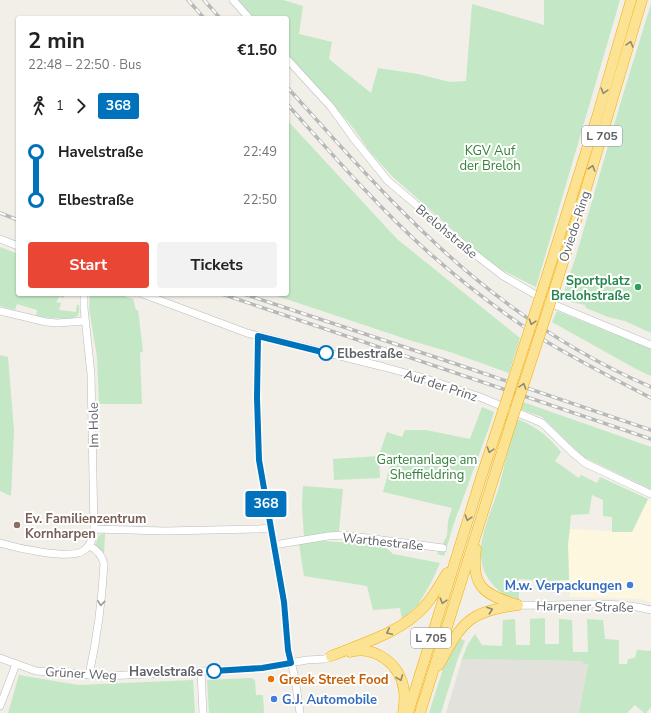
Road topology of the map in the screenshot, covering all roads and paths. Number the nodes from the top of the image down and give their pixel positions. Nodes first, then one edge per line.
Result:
1 (233, 0) edge
2 (631, 0) edge
3 (642, 0) edge
4 (247, 16) edge
5 (289, 61) edge
6 (0, 239) edge
7 (16, 245) edge
8 (84, 296) edge
9 (148, 296) edge
10 (0, 311) edge
11 (86, 321) junction
12 (258, 336) junction
13 (651, 345) edge
14 (651, 494) edge
15 (481, 515) junction
16 (271, 528) junction
17 (94, 529) junction
18 (0, 543) edge
19 (274, 545) junction
20 (90, 546) junction
21 (443, 548) dead end
22 (454, 563) junction
23 (518, 605) junction
24 (651, 610) edge
25 (331, 656) junction
26 (0, 658) edge
27 (291, 663) junction
28 (16, 664) junction
29 (200, 672) junction
30 (89, 674) junction
31 (428, 686) junction
32 (0, 706) edge
33 (203, 713) edge
34 (300, 713) edge
35 (402, 713) edge
36 (408, 713) edge
37 (420, 713) edge

1 - 4 street
2 -> 22 highway, Oviedo-Ring / L 705, bridge
15 -> 3 highway, Oviedo-Ring / L 705, bridge
5 - 13 street, Brelohstraße
6 - 7 street
8 - 11 street, Im Hole
9 - 12 street, Auf der Prinz
10 - 11 street
11 - 17 street, Im Hole
12 - 14 street, Auf der Prinz
12 - 16 street
15 - 23 highway, L 705
15 - 31 highway, Oviedo-Ring / L 705
16 - 17 street
16 - 19 street
17 - 20 street, Im Hole
18 - 20 street
19 - 21 street, Warthestraße
19 - 27 street
20 -> 30 street
22 -> 25 highway, L 705
22 -> 36 highway, L 705
23 - 24 street, Harpener Straße
31 -> 23 highway, L 705
25 - 27 street, Grüner Weg
25 -> 35 highway
26 - 28 street, Grüner Weg
27 - 29 street, Grüner Weg
27 - 34 street
28 - 30 street, Grüner Weg
28 - 32 street
29 - 30 street, Grüner Weg
29 - 33 street
31 - 37 highway, L 705

